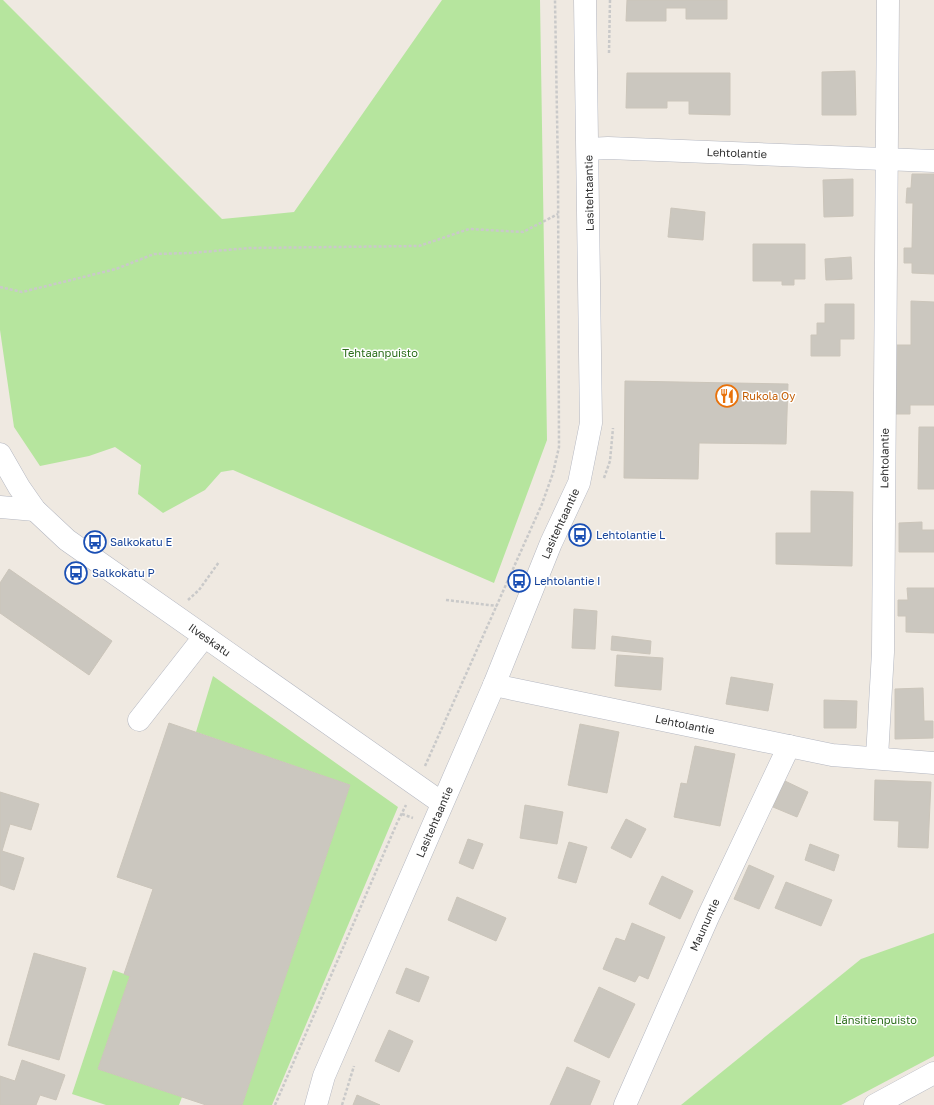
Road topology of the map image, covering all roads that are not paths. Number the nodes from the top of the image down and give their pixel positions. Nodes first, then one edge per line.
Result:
1 (585, 0) edge
2 (888, 0) edge
3 (588, 149) junction
4 (886, 160) junction
5 (934, 161) edge
6 (0, 454) edge
7 (0, 507) edge
8 (35, 510) junction
9 (204, 637) junction
10 (494, 685) junction
11 (139, 720) dead end
12 (790, 746) junction
13 (877, 757) junction
14 (934, 763) edge
15 (442, 803) junction
16 (934, 1073) edge
17 (324, 1076) junction
18 (316, 1105) edge
19 (324, 1105) edge
20 (625, 1105) edge
21 (875, 1105) edge

1 - 3 street, Lasitehtaantie
2 - 4 street, Lehtolantie
3 - 4 street, Lehtolantie
3 - 10 street, Lasitehtaantie
4 - 5 street, Lehtolantie
4 - 13 street, Lehtolantie
6 - 8 street, Ilveskatu
7 - 8 street
8 - 9 street, Ilveskatu
9 - 11 street
9 - 15 street, Ilveskatu
10 - 12 street, Lehtolantie
10 - 15 street, Lasitehtaantie
12 - 13 street, Lehtolantie
12 - 20 street, Maununtie
13 - 14 street, Lehtolantie
15 - 17 street, Lasitehtaantie
16 - 21 street
17 - 18 street, Lasitehtaantie
17 - 19 street, Lasitehtaantie

